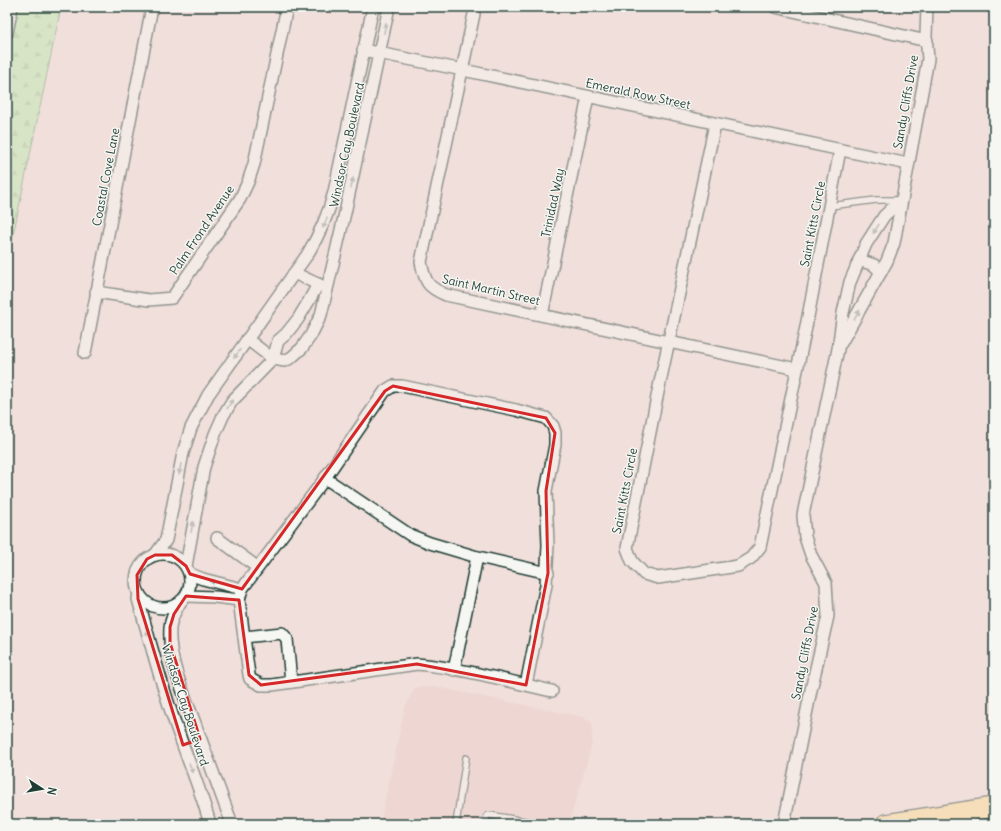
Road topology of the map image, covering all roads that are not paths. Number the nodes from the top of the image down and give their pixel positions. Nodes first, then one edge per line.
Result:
1 (12, 7) edge
2 (152, 7) edge
3 (287, 7) edge
4 (372, 7) edge
5 (389, 7) edge
6 (775, 7) edge
7 (927, 7) edge
8 (474, 14) dead end
9 (7, 33) edge
10 (927, 41) junction
11 (363, 50) junction
12 (380, 53) junction
13 (463, 70) junction
14 (588, 97) junction
15 (716, 124) junction
16 (840, 150) junction
17 (908, 164) junction
18 (901, 200) junction
19 (830, 206) junction
20 (859, 260) junction
21 (881, 272) junction
22 (294, 273) junction
23 (323, 287) junction
24 (96, 292) junction
25 (542, 315) junction
26 (247, 339) junction
27 (669, 342) junction
28 (838, 349) junction
29 (84, 353) dead end
30 (273, 359) junction
31 (797, 369) junction
32 (325, 478) junction
33 (218, 538) dead end
34 (155, 555) junction
35 (477, 557) junction
36 (257, 567) junction
37 (188, 570) junction
38 (548, 573) junction
39 (242, 589) junction
40 (139, 593) junction
41 (184, 599) junction
42 (239, 600) junction
43 (244, 638) junction
44 (454, 670) junction
45 (291, 682) junction
46 (526, 685) junction
47 (552, 691) dead end
48 (200, 739) junction
49 (183, 745) junction
50 (466, 758) dead end
51 (994, 807) edge
52 (210, 824) edge
53 (232, 824) edge
54 (456, 824) edge
55 (484, 824) edge
56 (538, 824) edge
57 (784, 824) edge
58 (886, 824) edge

1 - 9 street
2 - 24 street, Coastal Cove Lane
3 - 24 street, Palm Frond Avenue
4 - 11 street, Windsor Cay Boulevard
12 -> 5 street, Windsor Cay Boulevard
6 - 10 street
7 - 10 street, Sandy Cliffs Drive
8 - 13 street, Saint Martin Street
10 - 17 street, Sandy Cliffs Drive
11 - 12 street, Emerald Row Street
11 -> 22 street, Windsor Cay Boulevard
12 - 13 street, Emerald Row Street
23 -> 12 street, Windsor Cay Boulevard
13 - 14 street, Emerald Row Street
13 - 25 street, Saint Martin Street
14 - 15 street, Emerald Row Street
14 - 25 street, Trinidad Way
15 - 16 street, Emerald Row Street
15 - 27 street, Saint Kitts Circle
16 - 17 street, Emerald Row Street
16 - 19 street, Saint Kitts Circle
17 - 18 street, Sandy Cliffs Drive
18 - 19 lane
18 -> 20 street, Sandy Cliffs Drive
18 - 21 street, Sandy Cliffs Drive
19 - 31 street, Saint Kitts Circle
20 - 21 street
20 - 28 street, Sandy Cliffs Drive
28 -> 21 street, Sandy Cliffs Drive
22 - 23 street
22 - 26 street, Windsor Cay Boulevard
23 - 30 street, Windsor Cay Boulevard
23 - 30 street, Windsor Cay Boulevard
24 - 29 street, Coastal Cove Lane
25 - 27 street, Saint Martin Street
26 - 30 street
26 -> 34 street, Windsor Cay Boulevard
27 - 31 street, Saint Martin Street
27 - 31 street, Saint Kitts Circle
28 - 57 street, Sandy Cliffs Drive
37 -> 30 street, Windsor Cay Boulevard
32 - 35 street
32 - 36 street
32 - 38 street
33 - 36 street
34 - 37 street
34 - 40 street, Windsor Cay Boulevard
35 - 38 street
35 - 44 street
36 - 39 street
39 -> 37 street
37 - 41 street, Windsor Cay Boulevard
38 - 46 street
39 - 42 street
40 - 41 street
40 -> 49 street, Windsor Cay Boulevard
41 - 42 street
41 - 48 street, Windsor Cay Boulevard
42 - 43 street
43 - 45 street
43 - 45 street
44 - 45 street
44 - 46 street
46 - 47 street
48 - 49 street
48 - 53 street, Windsor Cay Boulevard
49 -> 52 street, Windsor Cay Boulevard
50 - 54 lane
51 - 58 highway
55 - 56 lane

